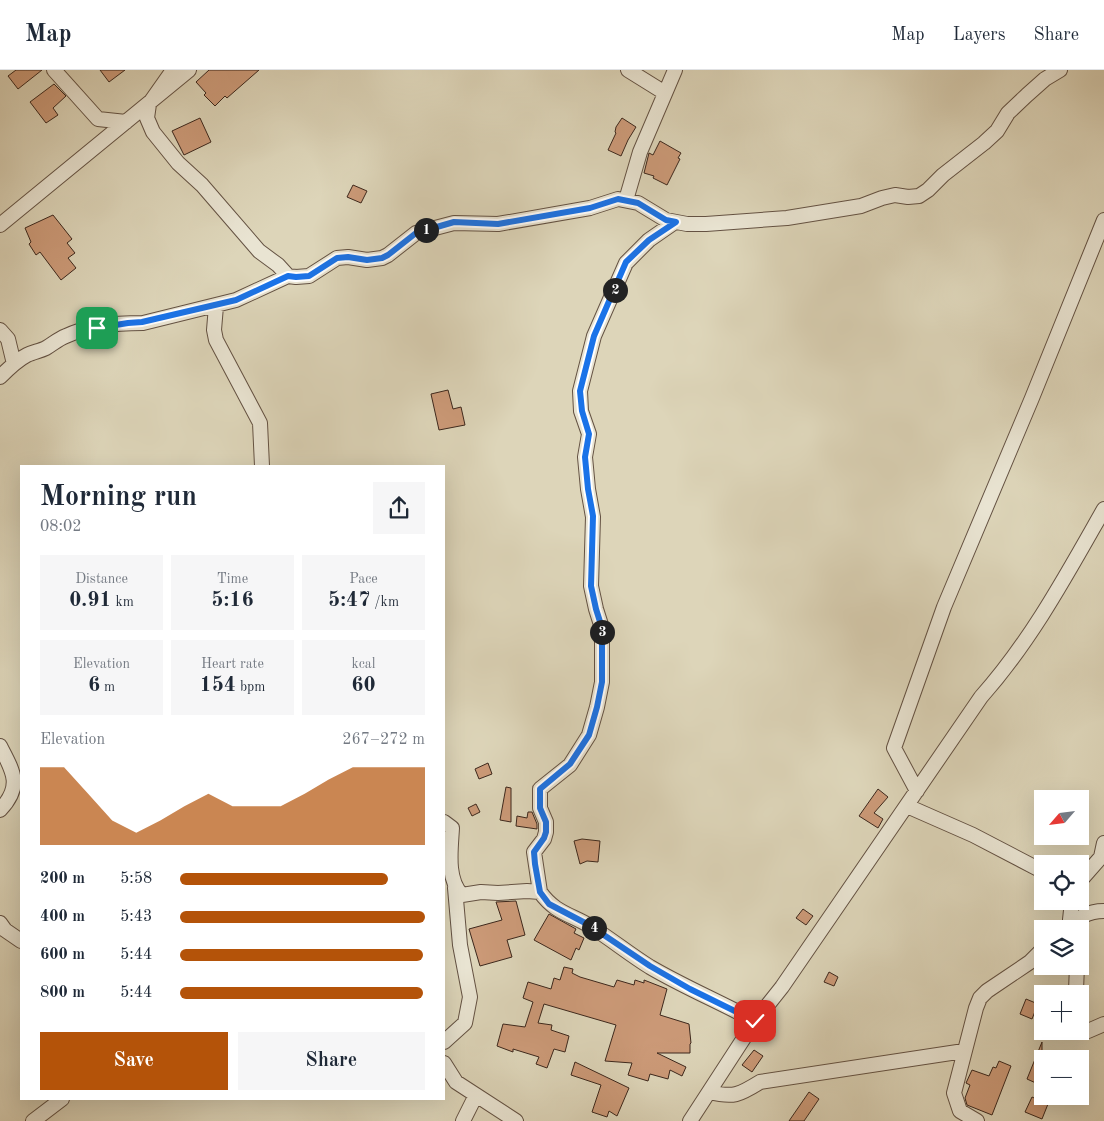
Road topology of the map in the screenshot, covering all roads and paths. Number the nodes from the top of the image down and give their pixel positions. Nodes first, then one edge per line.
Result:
1 (54, 70) edge
2 (173, 70) edge
3 (189, 70) edge
4 (628, 70) edge
5 (675, 70) edge
6 (1060, 70) edge
7 (665, 93) junction
8 (149, 104) junction
9 (126, 122) junction
10 (626, 200) junction
11 (1104, 220) edge
12 (676, 222) junction
13 (0, 226) edge
14 (288, 276) junction
15 (216, 306) junction
16 (0, 330) edge
17 (14, 364) junction
18 (0, 377) edge
19 (262, 465) edge
20 (1104, 509) edge
21 (0, 746) edge
22 (917, 791) junction
23 (907, 806) junction
24 (0, 810) edge
25 (445, 823) edge
26 (1104, 843) edge
27 (1034, 867) edge
28 (1089, 871) edge
29 (455, 888) junction
30 (540, 892) junction
31 (1104, 911) edge
32 (1078, 920) edge
33 (0, 923) edge
34 (20, 940) edge
35 (1034, 958) edge
36 (755, 1021) junction
37 (1104, 1024) edge
38 (1089, 1031) edge
39 (445, 1041) edge
40 (964, 1051) junction
41 (445, 1065) edge
42 (709, 1092) junction
43 (476, 1095) junction
44 (61, 1100) edge
45 (33, 1121) edge
46 (463, 1121) edge
47 (516, 1121) edge
48 (690, 1121) edge
49 (977, 1121) edge

1 - 9 street
2 - 8 street
3 - 8 street
4 - 7 street
5 - 7 street
6 - 12 street
7 - 10 street
8 - 9 street
8 - 14 street
9 - 13 street
10 - 12 street
10 - 14 street
11 - 22 street
12 - 30 street
14 - 15 street
15 - 17 street
15 - 19 street
16 - 17 street
17 - 18 street
20 - 22 street
21 - 24 street
22 - 23 street
23 - 27 street
23 - 36 street
25 - 29 street
26 - 28 street
29 - 30 street
29 - 39 street
30 - 36 street
31 - 32 street
33 - 34 street
35 - 40 street
36 - 42 street
37 - 38 street
40 - 42 street
40 - 49 street
41 - 43 street
42 - 48 street
43 - 46 street
43 - 47 street
44 - 45 street

